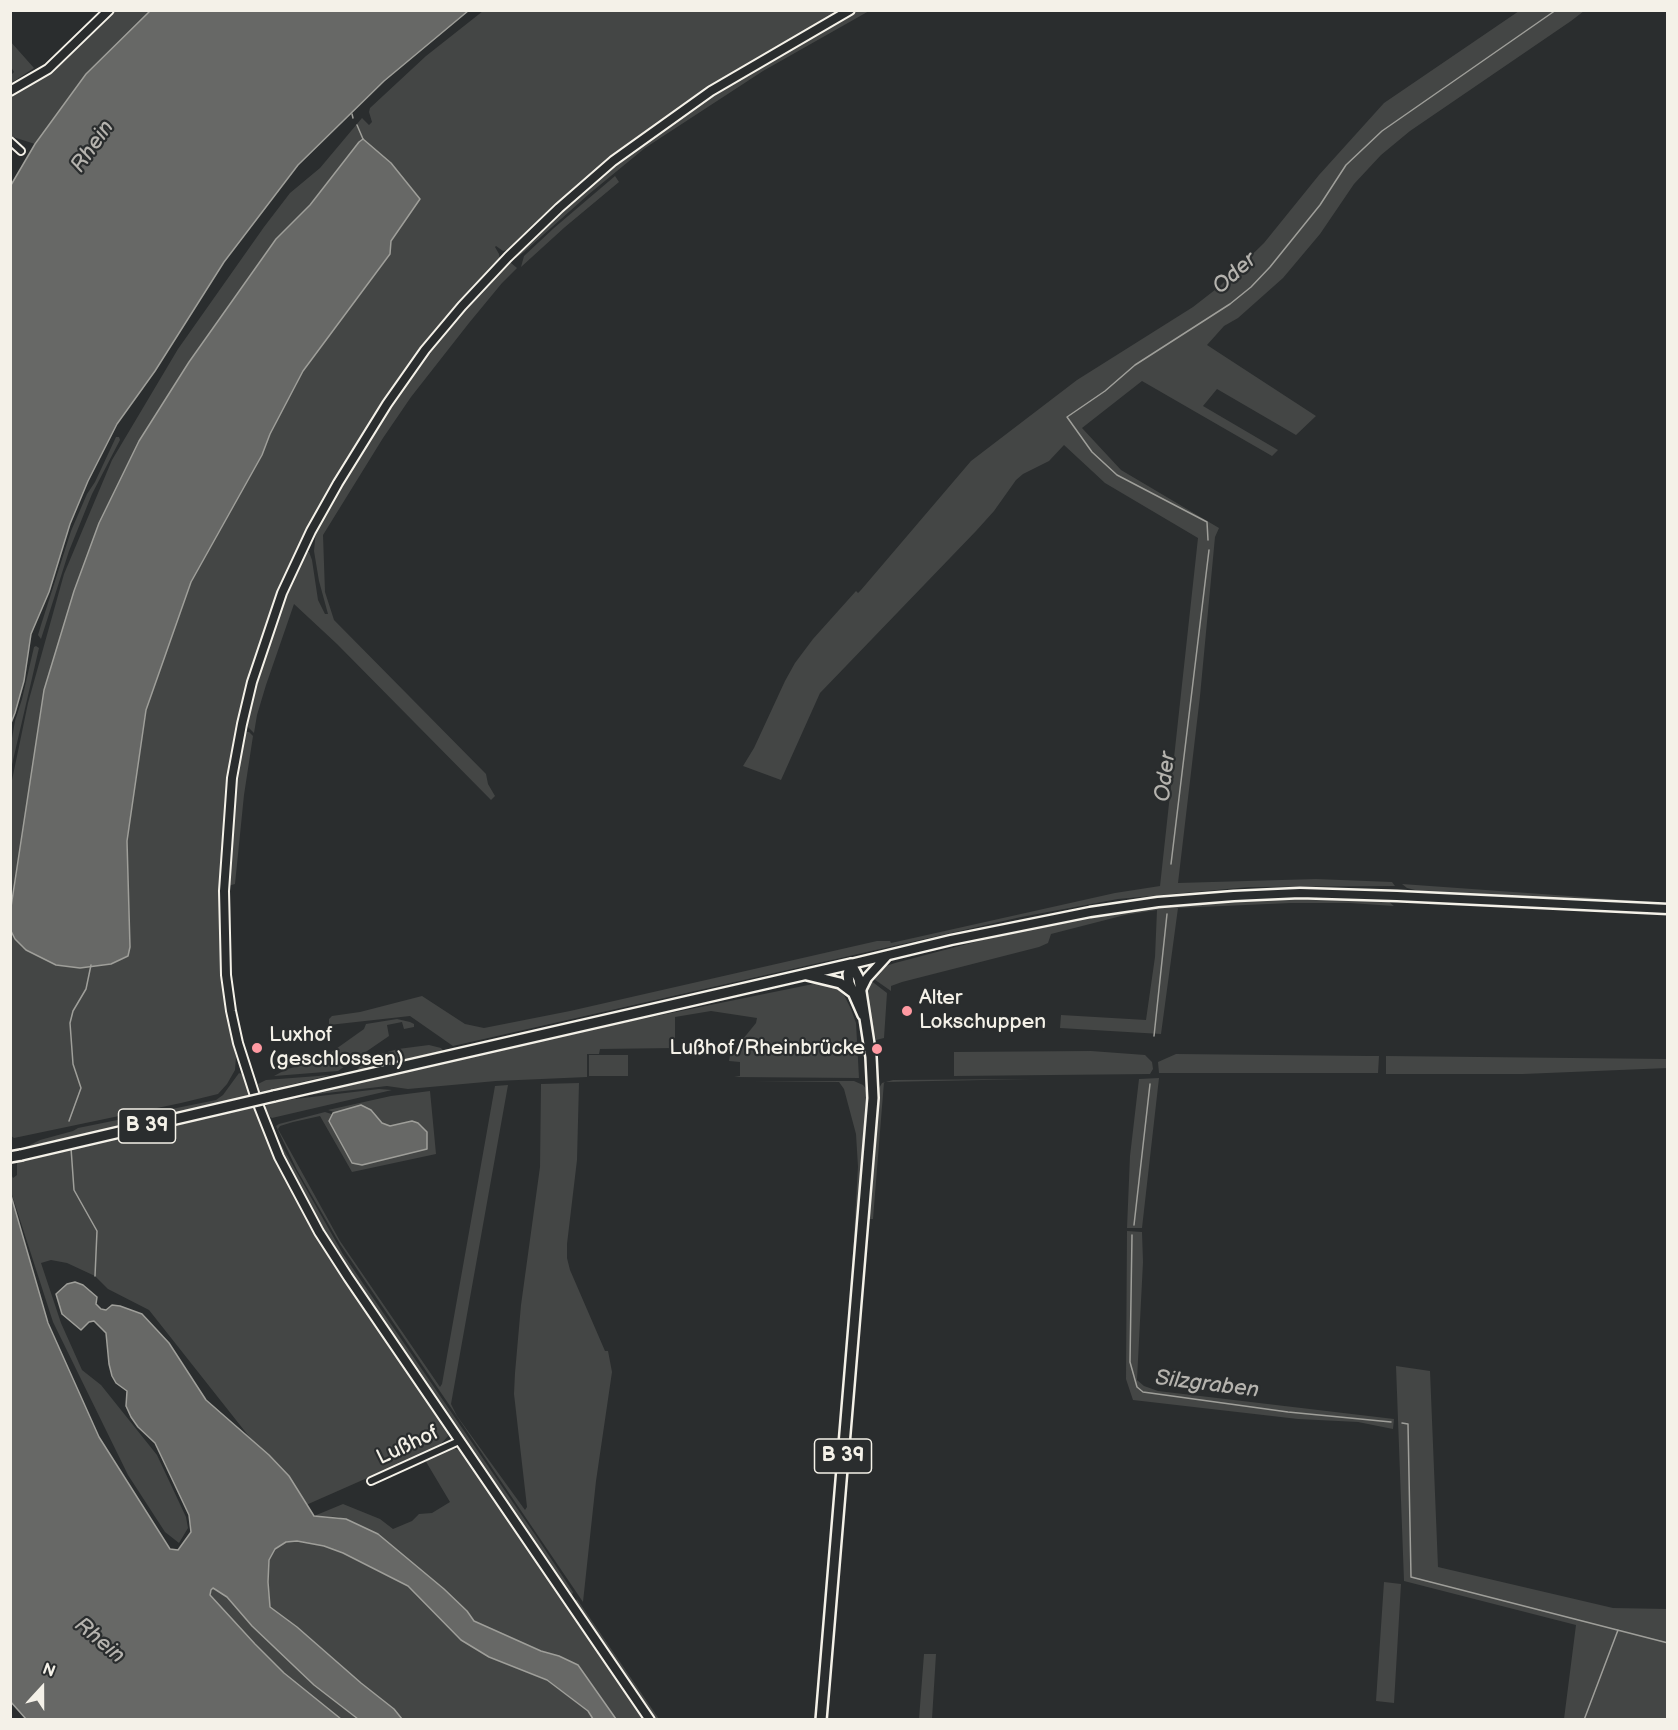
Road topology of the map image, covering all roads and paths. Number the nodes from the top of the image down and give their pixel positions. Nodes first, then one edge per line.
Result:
1 (109, 10) edge
2 (850, 10) edge
3 (10, 91) edge
4 (10, 141) edge
5 (21, 151) dead end
6 (1668, 909) edge
7 (887, 956) junction
8 (851, 964) junction
9 (805, 974) junction
10 (857, 992) junction
11 (10, 1157) edge
12 (459, 1441) junction
13 (371, 1482) dead end
14 (650, 1719) edge
15 (821, 1719) edge

1 - 3 street
2 - 12 street
4 - 5 street
6 - 7 main road
7 - 8 main road
7 - 10 main road
8 - 9 main road, B 39
8 - 10 main road, B 39
9 - 10 main road, B 39
9 - 11 main road, B 39, bridge
10 - 15 main road, B 39
12 - 13 street, Lußhof
12 - 14 street

